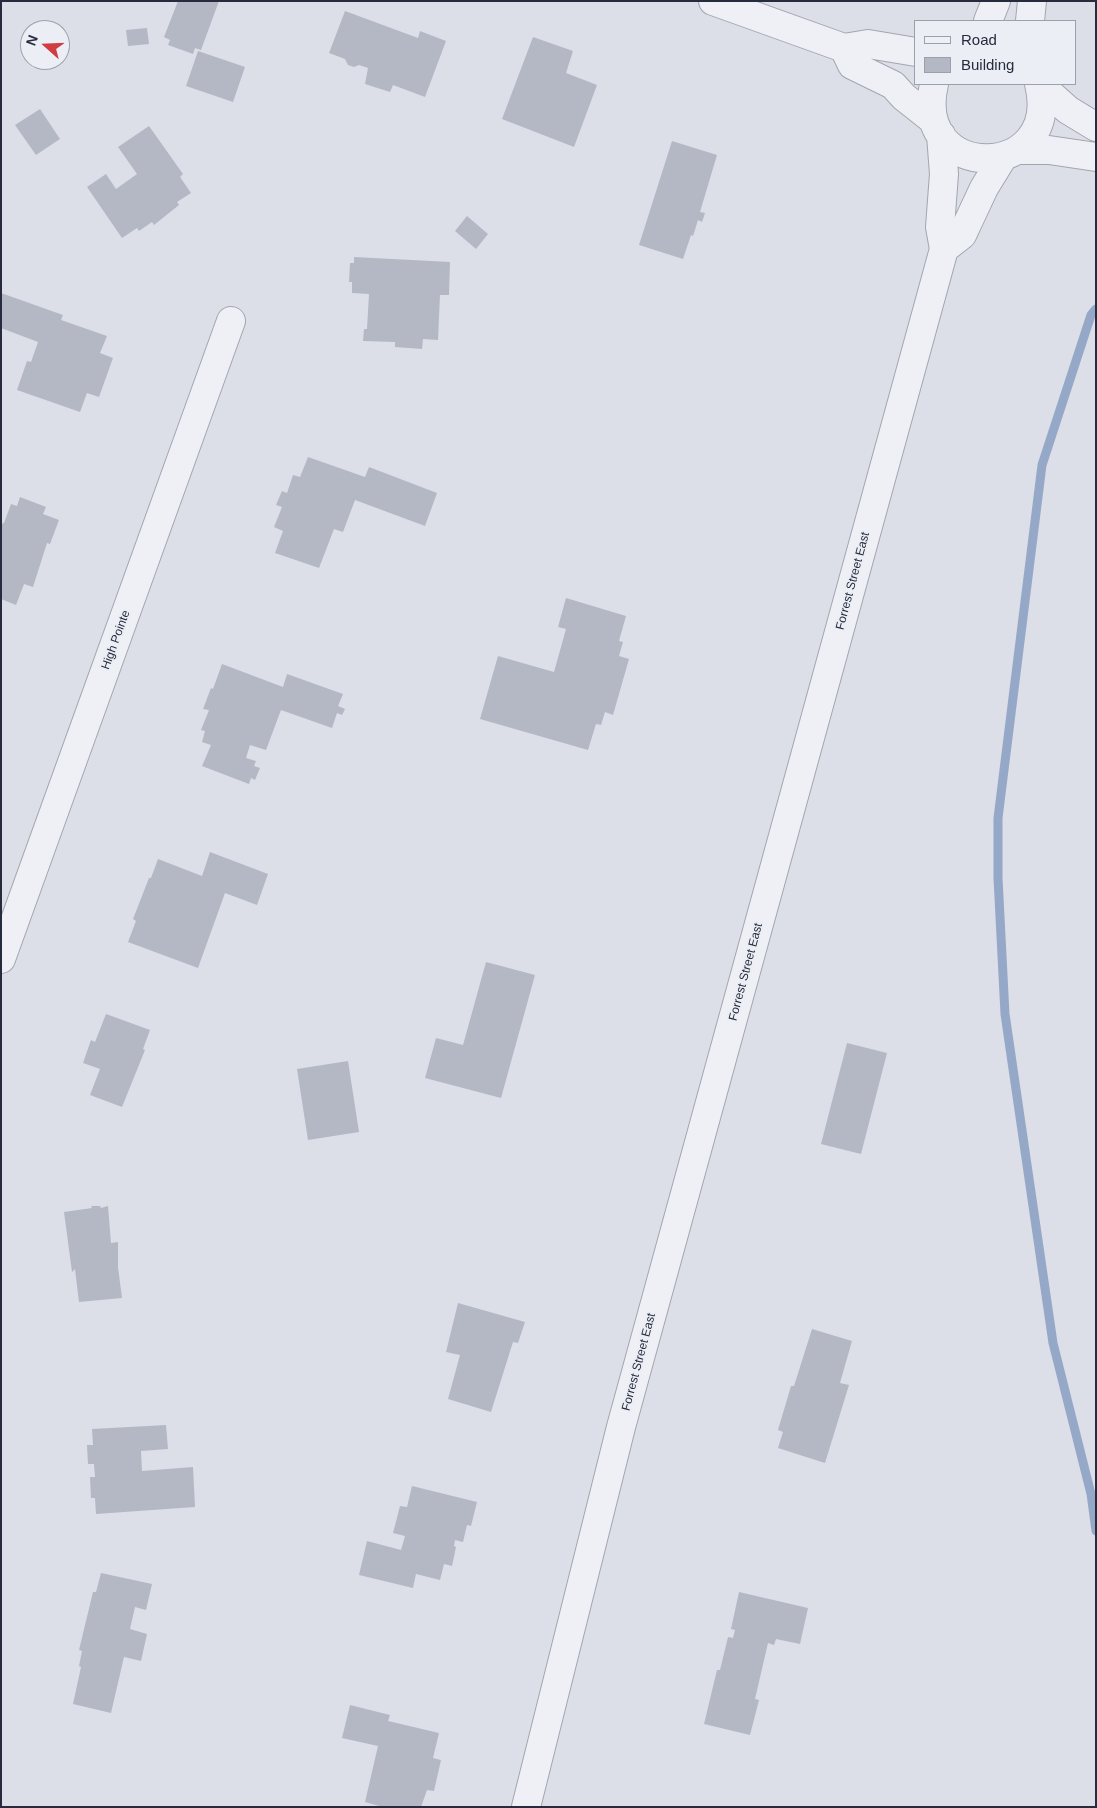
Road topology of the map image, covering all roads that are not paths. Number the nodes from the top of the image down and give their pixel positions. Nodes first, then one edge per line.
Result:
1 (713, 1) edge
2 (996, 1) edge
3 (1032, 1) edge
4 (988, 20) edge
5 (1030, 20) edge
6 (844, 48) junction
7 (914, 52) edge
8 (934, 85) edge
9 (1040, 85) edge
10 (1041, 85) edge
11 (1096, 127) edge
12 (937, 128) junction
13 (1011, 153) junction
14 (1096, 157) edge
15 (944, 249) junction
16 (232, 321) dead end
17 (1, 959) edge
18 (526, 1807) edge

1 - 6 street
2 - 4 street
3 - 5 street
6 - 7 street
6 - 12 street
8 - 12 street, Forrest Street East
9 - 13 street
10 - 11 street
12 - 13 street
12 - 15 street, Forrest Street East
13 - 14 street
13 - 15 street
15 - 18 street, Forrest Street East
16 - 17 street, High Pointe

